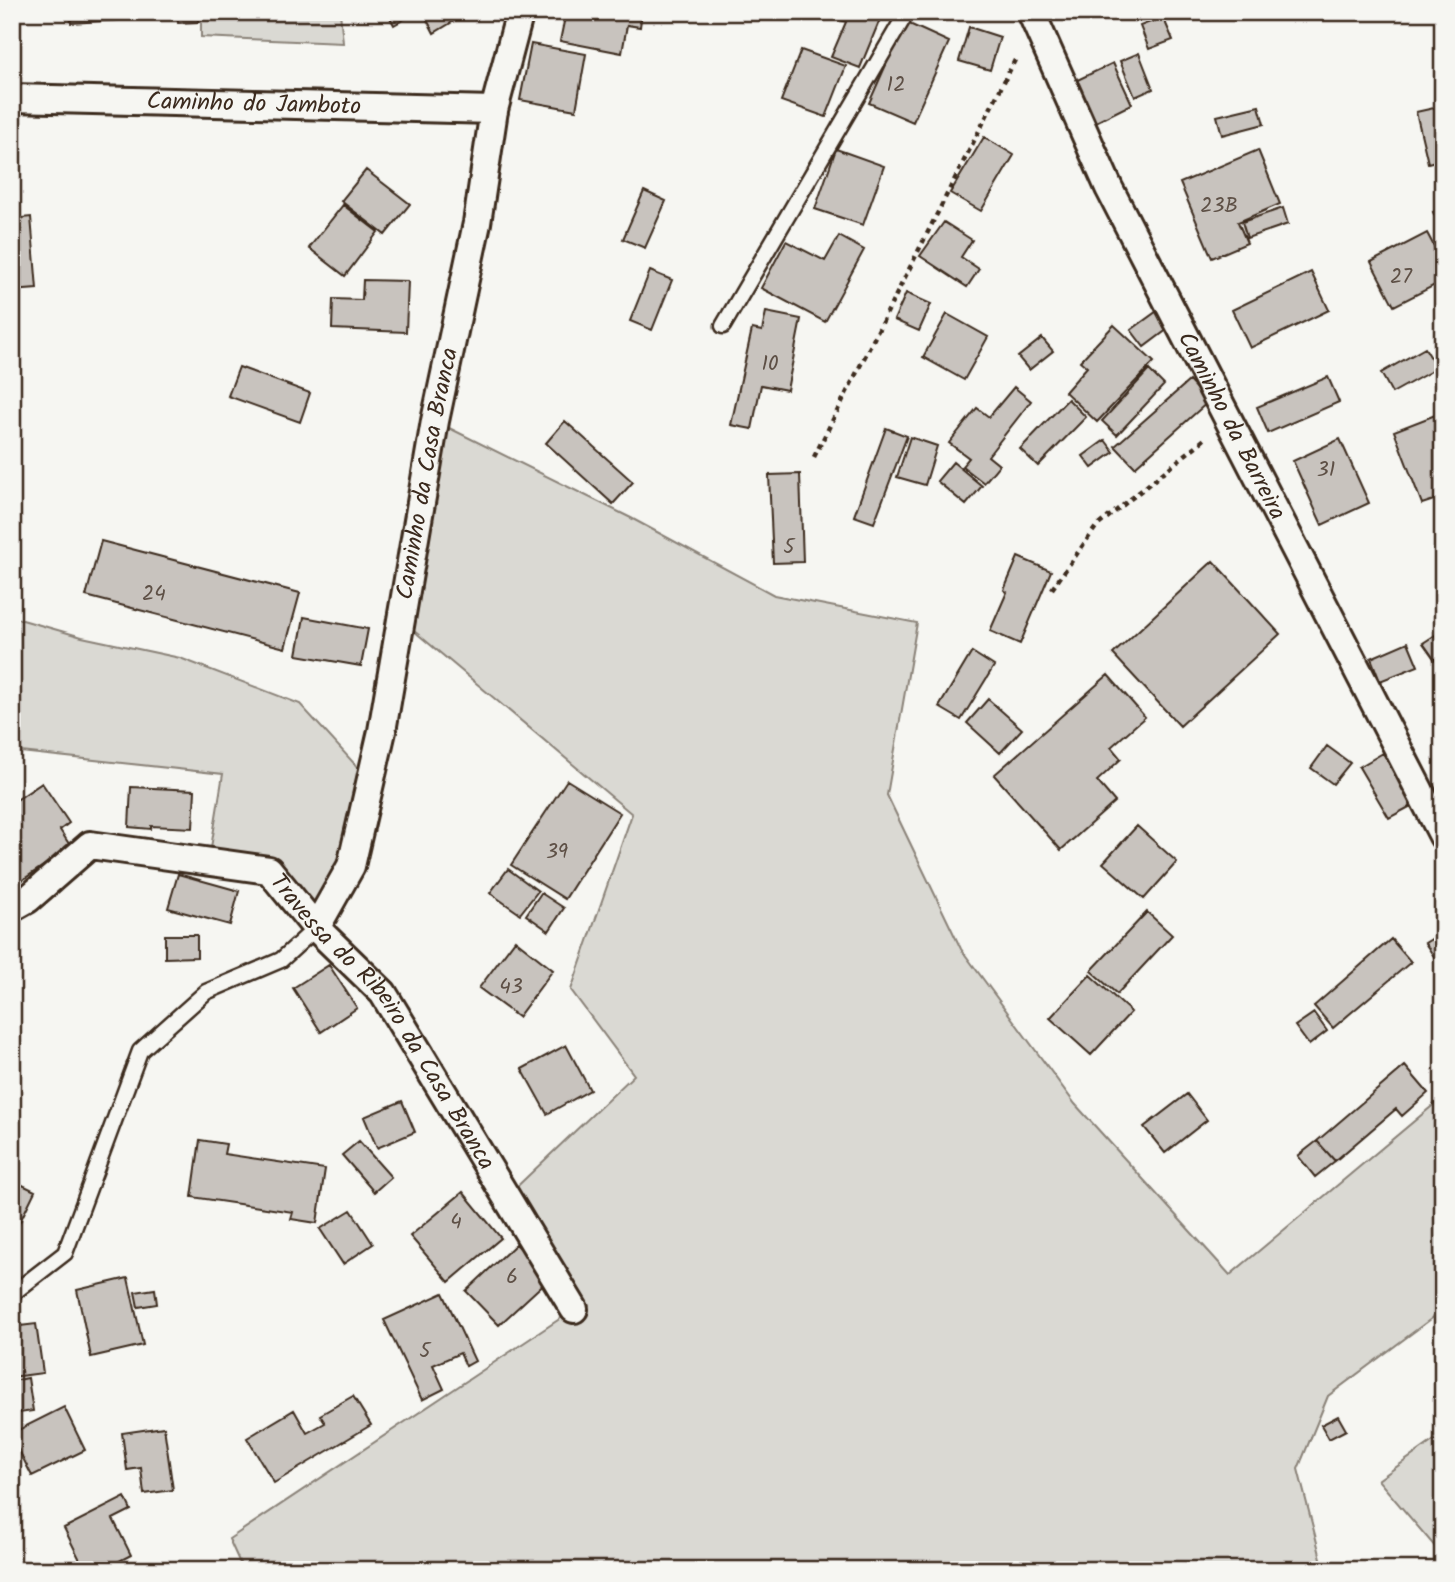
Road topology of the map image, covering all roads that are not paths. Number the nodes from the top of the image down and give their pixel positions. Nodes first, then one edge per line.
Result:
1 (520, 12) edge
2 (907, 12) edge
3 (1033, 17) edge
4 (12, 98) edge
5 (494, 110) junction
6 (723, 326) dead end
7 (1443, 835) edge
8 (12, 908) edge
9 (316, 928) junction
10 (12, 1294) edge
11 (574, 1309) dead end

1 - 5 street, Caminho da Casa Branca
2 - 6 lane
3 - 7 street, Caminho da Barreira
4 - 5 street, Caminho do Jamboto
5 - 9 street, Caminho da Casa Branca
8 - 9 street, Travessa do Ribeiro da Casa Branca
9 - 10 lane
9 - 11 street, Travessa do Ribeiro da Casa Branca

